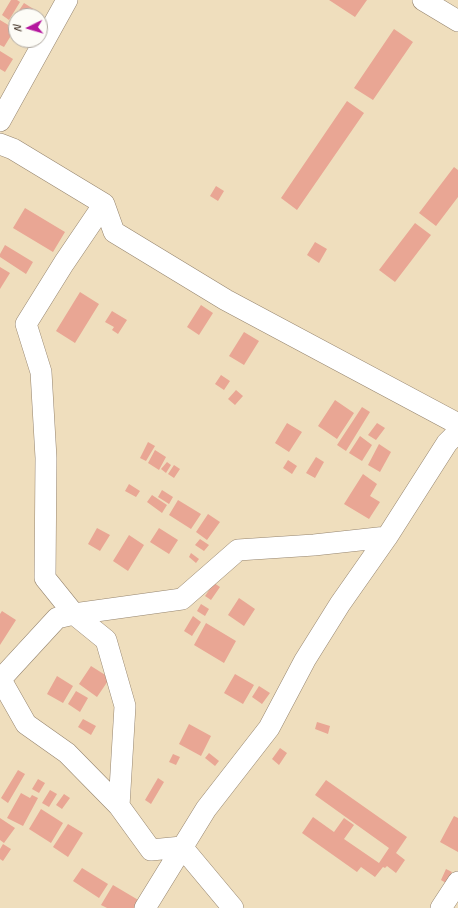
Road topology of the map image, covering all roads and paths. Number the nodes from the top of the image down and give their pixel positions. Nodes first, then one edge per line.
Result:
1 (67, 0) edge
2 (424, 0) edge
3 (458, 21) edge
4 (0, 121) edge
5 (0, 144) edge
6 (104, 204) junction
7 (458, 424) edge
8 (458, 432) edge
9 (387, 538) junction
10 (74, 614) junction
11 (0, 680) edge
12 (119, 806) junction
13 (182, 847) junction
14 (458, 882) edge
15 (145, 908) edge
16 (233, 908) edge
17 (441, 908) edge

1 - 4 street
2 - 3 street
5 - 6 street
6 - 7 street
6 - 10 street
8 - 9 street
9 - 10 street
9 - 13 street
10 - 11 street
10 - 12 street
11 - 12 street
12 - 13 street
13 - 15 street
13 - 16 street
14 - 17 street

